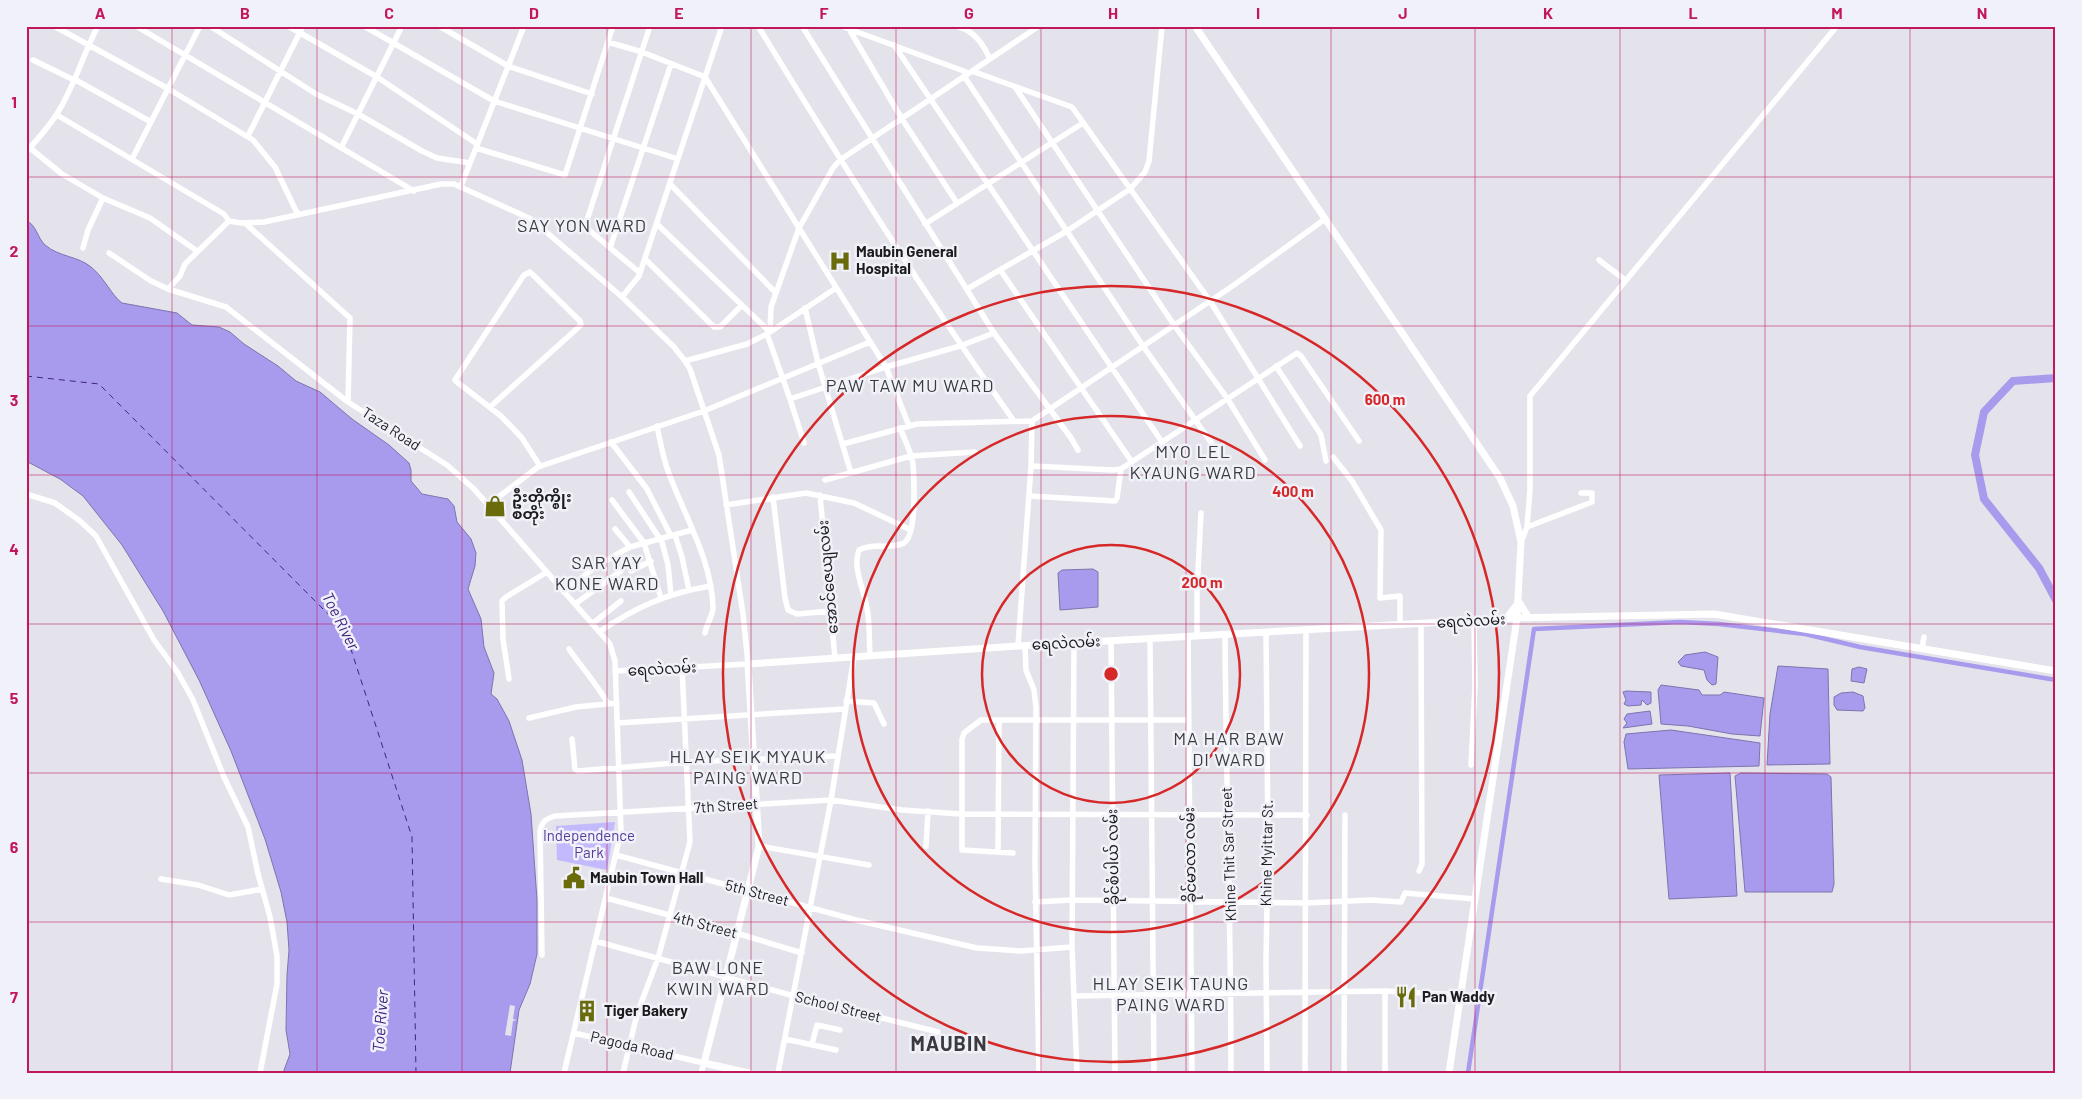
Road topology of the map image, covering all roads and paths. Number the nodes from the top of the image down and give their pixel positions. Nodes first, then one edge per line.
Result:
1 (54, 26) edge
2 (98, 26) edge
3 (136, 26) edge
4 (200, 26) edge
5 (210, 26) edge
6 (288, 26) edge
7 (302, 26) edge
8 (364, 26) edge
9 (402, 26) edge
10 (439, 26) edge
11 (524, 26) edge
12 (613, 26) edge
13 (650, 26) edge
14 (722, 26) edge
15 (758, 26) edge
16 (802, 26) edge
17 (841, 26) edge
18 (956, 26) edge
19 (1038, 26) edge
20 (1162, 26) edge
21 (1195, 26) edge
22 (1837, 26) edge
23 (848, 29) junction
24 (299, 33) junction
25 (608, 42) junction
26 (88, 44) junction
27 (394, 44) junction
28 (894, 45) junction
29 (642, 52) junction
30 (185, 55) junction
31 (990, 59) junction
32 (33, 60) dead end
33 (671, 64) junction
34 (508, 66) junction
35 (281, 70) junction
36 (969, 74) junction
37 (377, 77) junction
38 (705, 77) junction
39 (74, 79) junction
40 (1016, 87) junction
41 (167, 88) junction
42 (592, 94) junction
43 (930, 99) junction
44 (494, 101) junction
45 (265, 103) junction
46 (358, 114) junction
47 (57, 115) junction
48 (902, 119) junction
49 (150, 122) junction
50 (1084, 123) junction
51 (581, 128) junction
52 (248, 136) junction
53 (872, 139) junction
54 (612, 140) junction
55 (1053, 142) junction
56 (477, 146) junction
57 (341, 148) junction
58 (643, 148) junction
59 (28, 150) edge
60 (132, 159) junction
61 (678, 160) junction
62 (840, 160) junction
63 (1021, 162) junction
64 (470, 163) junction
65 (670, 184) junction
66 (988, 184) junction
67 (461, 186) junction
68 (1130, 189) junction
69 (414, 191) junction
70 (103, 198) junction
71 (957, 203) junction
72 (1100, 211) junction
73 (298, 215) junction
74 (1325, 219) junction
75 (230, 221) junction
76 (245, 223) junction
77 (657, 224) junction
78 (925, 224) junction
79 (799, 228) junction
80 (1067, 231) junction
81 (82, 248) dead end
82 (610, 248) junction
83 (197, 251) junction
84 (1033, 252) junction
85 (109, 253) dead end
86 (645, 259) junction
87 (1599, 260) dead end
88 (1001, 271) junction
89 (640, 274) junction
90 (1625, 280) junction
91 (836, 288) junction
92 (168, 289) junction
93 (967, 289) junction
94 (776, 292) junction
95 (622, 296) junction
96 (1210, 301) junction
97 (742, 305) junction
98 (805, 308) junction
99 (1174, 325) junction
100 (769, 333) junction
101 (994, 333) junction
102 (870, 342) junction
103 (960, 346) junction
104 (1143, 346) junction
105 (684, 360) junction
106 (818, 363) junction
107 (1276, 366) junction
108 (886, 367) junction
109 (1111, 368) junction
110 (782, 378) junction
111 (1258, 378) junction
112 (826, 387) junction
113 (1080, 388) junction
114 (1227, 398) junction
115 (790, 399) junction
116 (348, 402) junction
117 (490, 407) junction
118 (1049, 408) junction
119 (704, 410) junction
120 (1195, 420) junction
121 (1014, 421) junction
122 (1032, 421) junction
123 (657, 426) junction
124 (909, 426) junction
125 (900, 428) junction
126 (1359, 441) dead end
127 (612, 442) junction
128 (1162, 442) junction
129 (804, 443) dead end
130 (843, 444) junction
131 (1300, 446) dead end
132 (1078, 450) dead end
133 (975, 452) dead end
134 (1220, 454) dead end
135 (911, 456) junction
136 (1333, 457) dead end
137 (1265, 460) dead end
138 (1132, 462) junction
139 (1326, 462) dead end
140 (540, 466) junction
141 (1031, 466) junction
142 (1121, 469) junction
143 (851, 474) junction
144 (825, 480) dead end
145 (629, 492) dead end
146 (1581, 493) dead end
147 (26, 494) edge
148 (820, 495) junction
149 (1029, 496) junction
150 (773, 497) junction
151 (612, 500) dead end
152 (488, 505) junction
153 (726, 505) junction
154 (1201, 513) dead end
155 (1527, 527) junction
156 (615, 529) dead end
157 (692, 530) junction
158 (911, 530) junction
159 (673, 536) junction
160 (660, 539) junction
161 (1522, 542) junction
162 (644, 543) junction
163 (630, 547) junction
164 (651, 561) junction
165 (621, 571) dead end
166 (631, 571) dead end
167 (547, 572) junction
168 (711, 586) junction
169 (689, 590) junction
170 (564, 592) junction
171 (672, 595) junction
172 (661, 598) junction
173 (621, 601) dead end
174 (1519, 602) junction
175 (575, 604) junction
176 (831, 611) junction
177 (1517, 618) junction
178 (1529, 618) junction
179 (1506, 619) junction
180 (1474, 621) junction
181 (592, 624) junction
182 (1421, 624) junction
183 (1400, 625) junction
184 (1306, 630) junction
185 (599, 632) junction
186 (1266, 632) junction
187 (704, 633) dead end
188 (1225, 634) junction
189 (1188, 636) junction
190 (1197, 636) junction
191 (1924, 637) dead end
192 (1150, 639) junction
193 (1111, 641) junction
194 (1074, 643) junction
195 (1021, 646) junction
196 (1922, 648) junction
197 (569, 649) dead end
198 (870, 656) junction
199 (854, 657) junction
200 (835, 658) junction
201 (748, 664) junction
202 (682, 668) junction
203 (615, 671) junction
204 (2056, 671) edge
205 (510, 679) dead end
206 (846, 701) junction
207 (617, 702) junction
208 (608, 704) junction
209 (845, 709) junction
210 (751, 714) junction
211 (529, 718) dead end
212 (684, 719) junction
213 (1036, 719) junction
214 (1112, 719) junction
215 (999, 720) junction
216 (1074, 720) junction
217 (1150, 720) junction
218 (1189, 720) junction
219 (618, 723) junction
220 (884, 724) dead end
221 (572, 739) dead end
222 (837, 756) junction
223 (754, 758) junction
224 (686, 762) junction
225 (1471, 765) dead end
226 (620, 768) junction
227 (831, 800) junction
228 (756, 804) junction
229 (689, 808) junction
230 (928, 812) junction
231 (621, 813) junction
232 (961, 814) junction
233 (998, 814) junction
234 (1035, 814) junction
235 (1112, 814) junction
236 (1227, 814) junction
237 (1268, 814) junction
238 (1073, 815) junction
239 (1151, 815) junction
240 (1307, 815) junction
241 (1345, 815) dead end
242 (1190, 816) junction
243 (759, 846) junction
244 (926, 846) dead end
245 (998, 852) junction
246 (1014, 853) dead end
247 (616, 855) junction
248 (820, 857) junction
249 (869, 866) dead end
250 (1419, 871) dead end
251 (683, 873) junction
252 (161, 879) dead end
253 (262, 889) junction
254 (748, 891) junction
255 (606, 898) junction
256 (1475, 899) junction
257 (1072, 900) junction
258 (1113, 901) junction
259 (1231, 901) junction
260 (1035, 902) junction
261 (1152, 902) junction
262 (1190, 902) junction
263 (1267, 902) junction
264 (1344, 902) junction
265 (1306, 903) junction
266 (811, 908) junction
267 (671, 915) junction
268 (736, 933) junction
269 (595, 941) junction
270 (1072, 947) junction
271 (1036, 950) junction
272 (802, 953) junction
273 (542, 955) dead end
274 (658, 958) junction
275 (724, 977) junction
276 (1385, 991) junction
277 (1305, 992) junction
278 (1343, 992) junction
279 (1266, 994) junction
280 (1191, 995) junction
281 (1231, 995) junction
282 (1460, 995) junction
283 (794, 996) junction
284 (1074, 996) junction
285 (1114, 996) junction
286 (1153, 996) junction
287 (840, 1030) dead end
288 (938, 1032) dead end
289 (574, 1033) junction
290 (785, 1038) junction
291 (812, 1044) junction
292 (629, 1046) junction
293 (836, 1050) dead end
294 (704, 1062) junction
295 (260, 1073) edge
296 (564, 1073) edge
297 (623, 1073) edge
298 (701, 1073) edge
299 (749, 1073) edge
300 (778, 1073) edge
301 (1039, 1073) edge
302 (1077, 1073) edge
303 (1115, 1073) edge
304 (1154, 1073) edge
305 (1192, 1073) edge
306 (1231, 1073) edge
307 (1267, 1073) edge
308 (1305, 1073) edge
309 (1344, 1073) edge
310 (1385, 1073) edge
311 (1449, 1073) edge

1 - 26 street
2 - 26 street
3 - 30 street
4 - 30 street
5 - 35 street
6 - 24 street
7 - 24 street
8 - 27 street
9 - 27 street
10 - 34 street
11 - 34 street
12 - 25 street
13 - 29 street
14 - 38 street
15 - 62 street
16 - 53 street
17 - 23 street
18 - 31 street
19 - 31 street
20 - 68 street
21 - 74 main road
22 - 90 street
23 - 28 street
23 - 48 street
24 - 35 street
24 - 37 street
25 - 29 street
25 - 42 street
26 - 39 street
26 - 41 street
27 - 37 street
27 - 44 street
28 - 36 street
28 - 43 street
29 - 33 street
29 - 54 street
30 - 41 street
30 - 45 street
31 - 36 street
32 - 39 street
33 - 38 street
33 - 58 street
34 - 42 street
34 - 44 street
35 - 45 street
35 - 46 street
36 - 40 street
36 - 43 street
36 - 63 street
37 - 46 street
37 - 56 street
38 - 61 street
38 - 79 street
39 - 47 street
39 - 49 street
40 - 50 street
40 - 55 street
41 - 49 street
41 - 52 street
42 - 51 street
43 - 48 street
43 - 66 street
44 - 51 street
44 - 56 street
45 - 52 street
45 - 57 street
46 - 57 street
46 - 64 street
47 - 59 street
47 - 60 street
48 - 53 street
48 - 71 street
49 - 60 street
50 - 55 street
50 - 68 street
51 - 54 street
51 - 56 street
52 - 73 street
53 - 62 street
53 - 78 street
54 - 58 street
54 - 82 street
55 - 63 street
55 - 72 street
56 - 64 street
57 - 69 street
58 - 61 street
58 - 82 street
59 - 70 street
60 - 75 street
61 - 65 street
62 - 79 street
62 - 103 street
63 - 66 street
63 - 80 street
64 - 67 street
65 - 77 street
65 - 94 street
66 - 71 street
66 - 84 street
67 - 69 street
67 - 95 street
68 - 72 street
68 - 96 street
69 - 73 street
70 - 81 street
70 - 83 street
71 - 78 street
72 - 80 street
72 - 99 street
73 - 76 street
74 - 96 street
74 - 161 main road
75 - 76 street
75 - 83 street
76 - 116 street
77 - 86 street
77 - 97 street
78 - 93 street
79 - 91 street
79 - 94 street
80 - 84 street
80 - 104 street
82 - 89 street
83 - 92 street
84 - 88 street
84 - 109 street
85 - 92 street, Taza Road
86 - 89 street
86 - 97 street
87 - 90 street
88 - 93 street
88 - 113 street
89 - 95 street
90 - 155 street
91 - 98 street
91 - 102 street
92 - 116 street, Taza Road
93 - 101 street
94 - 100 street
95 - 105 street
96 - 99 street
96 - 111 street
97 - 100 street
98 - 100 street
98 - 106 street
99 - 104 street
99 - 114 street
100 - 105 street
100 - 110 street
101 - 103 street
101 - 118 street
102 - 106 street
102 - 108 street
103 - 108 street
103 - 121 street
104 - 109 street
104 - 120 street
105 - 119 street
106 - 110 street
106 - 112 street
107 - 111 street
107 - 126 street
107 - 139 street
108 - 112 street
108 - 124 street
109 - 113 street
109 - 128 street
110 - 115 street
110 - 119 street
111 - 114 street
111 - 131 street
112 - 115 street
112 - 130 street
113 - 118 street
113 - 138 street
114 - 120 street
114 - 137 street
115 - 129 street
116 - 152 street, Taza Road
117 - 117 street
117 - 140 street
118 - 122 street
118 - 132 street
119 - 123 street
119 - 153 street
120 - 128 street
120 - 134 street
121 - 122 street
121 - 124 street
122 - 141 street
123 - 127 street
123 - 157 street
124 - 125 street
125 - 130 street
125 - 135 street
127 - 140 street
127 - 159 street
128 - 138 street
130 - 143 street
133 - 135 street
135 - 143 street
135 - 158 street
136 - 183 street
138 - 142 street
140 - 152 street
141 - 142 street
141 - 149 street
142 - 149 street
143 - 144 street
145 - 160 street
146 - 155 street
147 - 253 street
148 - 150 street
148 - 158 street
148 - 176 street, အောင်ဇေယျလမ်း
149 - 195 street
150 - 153 street
150 - 176 street
151 - 162 street
152 - 167 street, Taza Road
153 - 201 street
154 - 190 street
155 - 161 street
156 - 163 street
157 - 159 street
157 - 168 street
158 - 198 street
159 - 160 street
159 - 169 street
160 - 162 street
160 - 171 street
161 - 174 main road
162 - 163 street
162 - 164 street
163 - 170 street
164 - 166 street
164 - 172 street
165 - 175 street
167 - 170 street, Taza Road
167 - 205 street
168 - 169 street
168 - 187 street
169 - 171 street
170 - 175 street, Taza Road
171 - 172 street
172 - 185 street
173 - 181 street
174 - 177 main road
174 - 178 main road
174 - 179 main road
175 - 181 street, Taza Road
176 - 200 street, အောင်ဇေယျလမ်း
177 - 178 main road, ရေလဲလမ်း
177 - 179 main road, ရေလဲလမ်း
177 - 256 main road
178 - 196 main road, ရေလဲလမ်း
179 - 180 main road, ရေလဲလမ်း
180 - 182 main road, ရေလဲလမ်း
180 - 225 street
181 - 185 street, Taza Road
182 - 183 main road, ရေလဲလမ်း
182 - 250 street
183 - 184 main road, ရေလဲလမ်း
184 - 186 main road, ရေလဲလမ်း
184 - 240 street
185 - 203 street, Taza Road
186 - 188 main road, ရေလဲလမ်း
186 - 237 street, Khine Myittar St.
188 - 190 main road, ရေလဲလမ်း
188 - 236 street, Khine Thit Sar Street
189 - 190 main road, ရေလဲလမ်း
189 - 192 main road, ရေလဲလမ်း
189 - 218 street, ခိုင်မာလာ လမ်း
191 - 196 street
192 - 193 main road, ရေလဲလမ်း
192 - 217 street
193 - 194 main road, ရေလဲလမ်း
193 - 214 street, ခိုင်စံပါယ် လမ်း
194 - 195 main road, ရေလဲလမ်း
194 - 216 street
195 - 198 main road, ရေလဲလမ်း
195 - 213 street
196 - 204 main road, ရေလဲလမ်း
197 - 208 street
198 - 199 main road, ရေလဲလမ်း
199 - 200 main road, ရေလဲလမ်း
199 - 206 street
200 - 201 main road, ရေလဲလမ်း
201 - 202 street, ရေလဲလမ်း
201 - 210 main road
202 - 203 street, ရေလဲလမ်း
202 - 212 street
203 - 207 street, Taza Road
206 - 209 street
206 - 220 street
207 - 208 street
207 - 219 street, Taza Road
208 - 211 street
209 - 210 street
209 - 222 street
210 - 212 street
210 - 223 main road
212 - 219 street
212 - 224 street
213 - 215 street
213 - 216 street
213 - 234 street
214 - 216 street
214 - 217 street
214 - 235 street, ခိုင်စံပါယ် လမ်း
215 - 232 street
215 - 233 street
216 - 238 street
217 - 218 street
217 - 239 street
218 - 242 street, ခိုင်မာလာ လမ်း
219 - 226 street, Taza Road
221 - 226 street
222 - 223 street
222 - 227 street
223 - 224 street
223 - 228 main road
224 - 226 street
224 - 229 street
226 - 231 street, Taza Road
227 - 228 street, 7th Street
227 - 230 street, 7th Street
227 - 248 street
228 - 229 street, 7th Street
228 - 243 main road
229 - 231 street, 7th Street
229 - 251 street
230 - 232 street, 7th Street
230 - 244 street
231 - 247 street, Taza Road
231 - 273 street, 7th Street
232 - 233 street, 7th Street
232 - 245 street
233 - 234 street, 7th Street
233 - 245 street
234 - 238 street, 7th Street
234 - 260 street
235 - 238 street, 7th Street
235 - 239 street, 7th Street
235 - 258 street, ခိုင်စံပါယ် လမ်း
236 - 237 street, 7th Street
236 - 242 street, 7th Street
236 - 259 street, Khine Thit Sar Street
237 - 240 street, 7th Street
237 - 263 street, Khine Myittar St.
238 - 257 street
239 - 242 street, 7th Street
239 - 261 street
240 - 265 street
241 - 264 street
242 - 262 street, ခိုင်မာလာ လမ်း
243 - 248 street
243 - 254 main road
245 - 246 street
247 - 251 street, 5th Street
247 - 255 street, Taza Road
248 - 249 street
248 - 266 street
251 - 254 street, 5th Street
251 - 267 street
252 - 253 street
253 - 295 street
254 - 266 street, 5th Street
254 - 268 main road
255 - 267 street, 4th Street
255 - 269 street, Taza Road
256 - 264 street
256 - 282 main road
257 - 258 street
257 - 260 street
257 - 270 street
258 - 261 street
258 - 285 street, ခိုင်စံပါယ် လမ်း
259 - 262 street
259 - 263 street
259 - 281 street, Khine Thit Sar Street
260 - 271 street
261 - 262 street
261 - 286 street
262 - 280 street, ခိုင်မာလာ လမ်း
263 - 265 street
263 - 279 street, Khine Myittar St.
264 - 265 street
264 - 278 street
265 - 277 street
266 - 271 street, 5th Street
266 - 272 street
267 - 268 street, 4th Street
267 - 274 street
268 - 272 street, 4th Street
268 - 275 main road
269 - 274 street, School Street
269 - 289 street, Taza Road
270 - 271 street, 5th Street
270 - 284 street
271 - 301 street
272 - 283 street
274 - 275 street, School Street
274 - 292 street
275 - 283 street, School Street
275 - 294 main road
276 - 278 street
276 - 282 street
276 - 310 street
277 - 278 street
277 - 279 street
277 - 308 street
278 - 309 street
279 - 281 street
279 - 307 street, Khine Myittar St.
280 - 281 street
280 - 286 street
280 - 305 street, ခိုင်မာလာ လမ်း
281 - 306 street, Khine Thit Sar Street
282 - 311 main road
283 - 288 street, School Street
283 - 290 street
284 - 285 street
284 - 302 street
285 - 286 street
285 - 303 street, ခိုင်စံပါယ် လမ်း
286 - 304 street
287 - 291 street
289 - 292 street, Pagoda Road
289 - 296 street, Taza Road
290 - 291 street
290 - 300 street
291 - 293 street
292 - 294 street, Pagoda Road
292 - 297 street
294 - 298 street
294 - 299 main road, Pagoda Road

